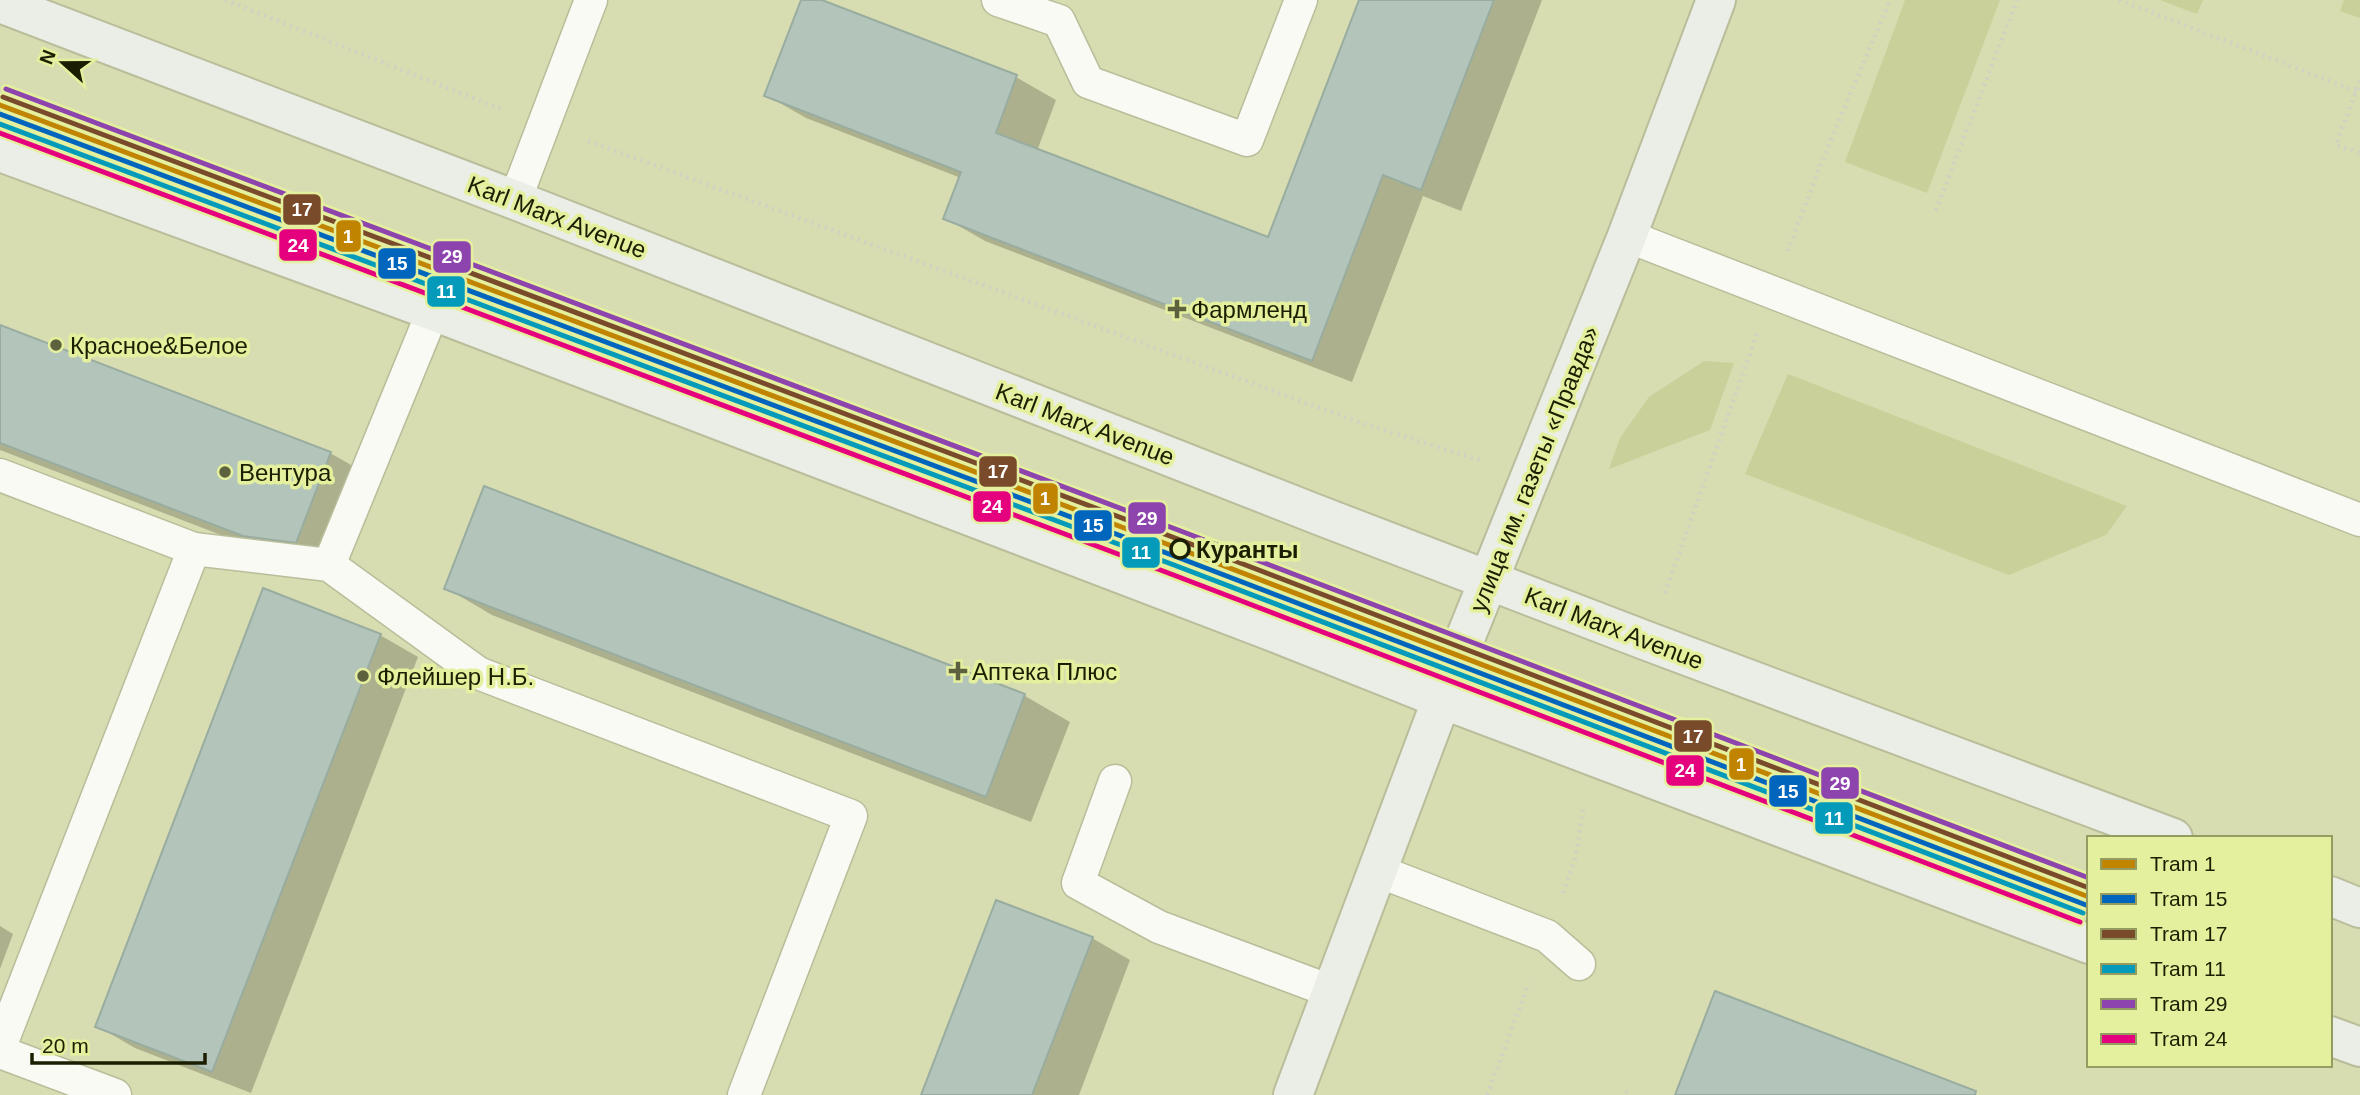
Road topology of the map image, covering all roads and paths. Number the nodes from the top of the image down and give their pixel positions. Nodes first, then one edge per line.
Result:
1 (226, 0) edge
2 (591, 0) edge
3 (998, 0) edge
4 (1301, 0) edge
5 (1716, 0) edge
6 (2017, 0) edge
7 (2119, 0) edge
8 (0, 3) edge
9 (2360, 82) edge
10 (2356, 91) junction
11 (544, 125) junction
12 (0, 152) edge
13 (2360, 153) edge
14 (515, 200) junction
15 (1936, 211) dead end
16 (1627, 236) junction
17 (433, 311) junction
18 (0, 475) edge
19 (1530, 476) junction
20 (2360, 520) edge
21 (194, 548) junction
22 (329, 565) junction
23 (1489, 581) junction
24 (1442, 699) junction
25 (1115, 781) dead end
26 (2168, 836) edge
27 (1378, 871) junction
28 (2332, 897) edge
29 (2360, 908) edge
30 (2087, 943) edge
31 (1579, 964) dead end
32 (1333, 992) junction
33 (2332, 1037) edge
34 (2360, 1047) edge
35 (0, 1049) edge
36 (115, 1095) edge
37 (744, 1095) edge
38 (1293, 1095) edge

1 - 11 path
2 - 11 lane
3 - 4 lane
5 - 16 main road, улица им. газеты «Правда»
6 - 15 path
7 - 10 path
8 - 14 main road, Karl Marx Avenue
9 - 10 path
10 - 13 path
11 - 14 lane
11 - 19 path
12 - 17 main road
14 - 23 main road, Karl Marx Avenue
16 - 19 main road, улица им. газеты «Правда»
16 - 20 lane
17 - 22 lane
17 - 24 main road
18 - 21 lane
19 - 23 main road, улица им. газеты «Правда»
21 - 22 lane
21 - 35 lane
22 - 37 lane
23 - 24 main road, улица им. газеты «Правда»
23 - 26 main road, Karl Marx Avenue
24 - 27 main road, улица им. газеты «Правда»
24 - 30 main road
25 - 32 lane
27 - 31 lane
27 - 32 main road, улица им. газеты «Правда»
28 - 29 main road
32 - 38 main road, улица им. газеты «Правда»
33 - 34 main road
35 - 36 lane

